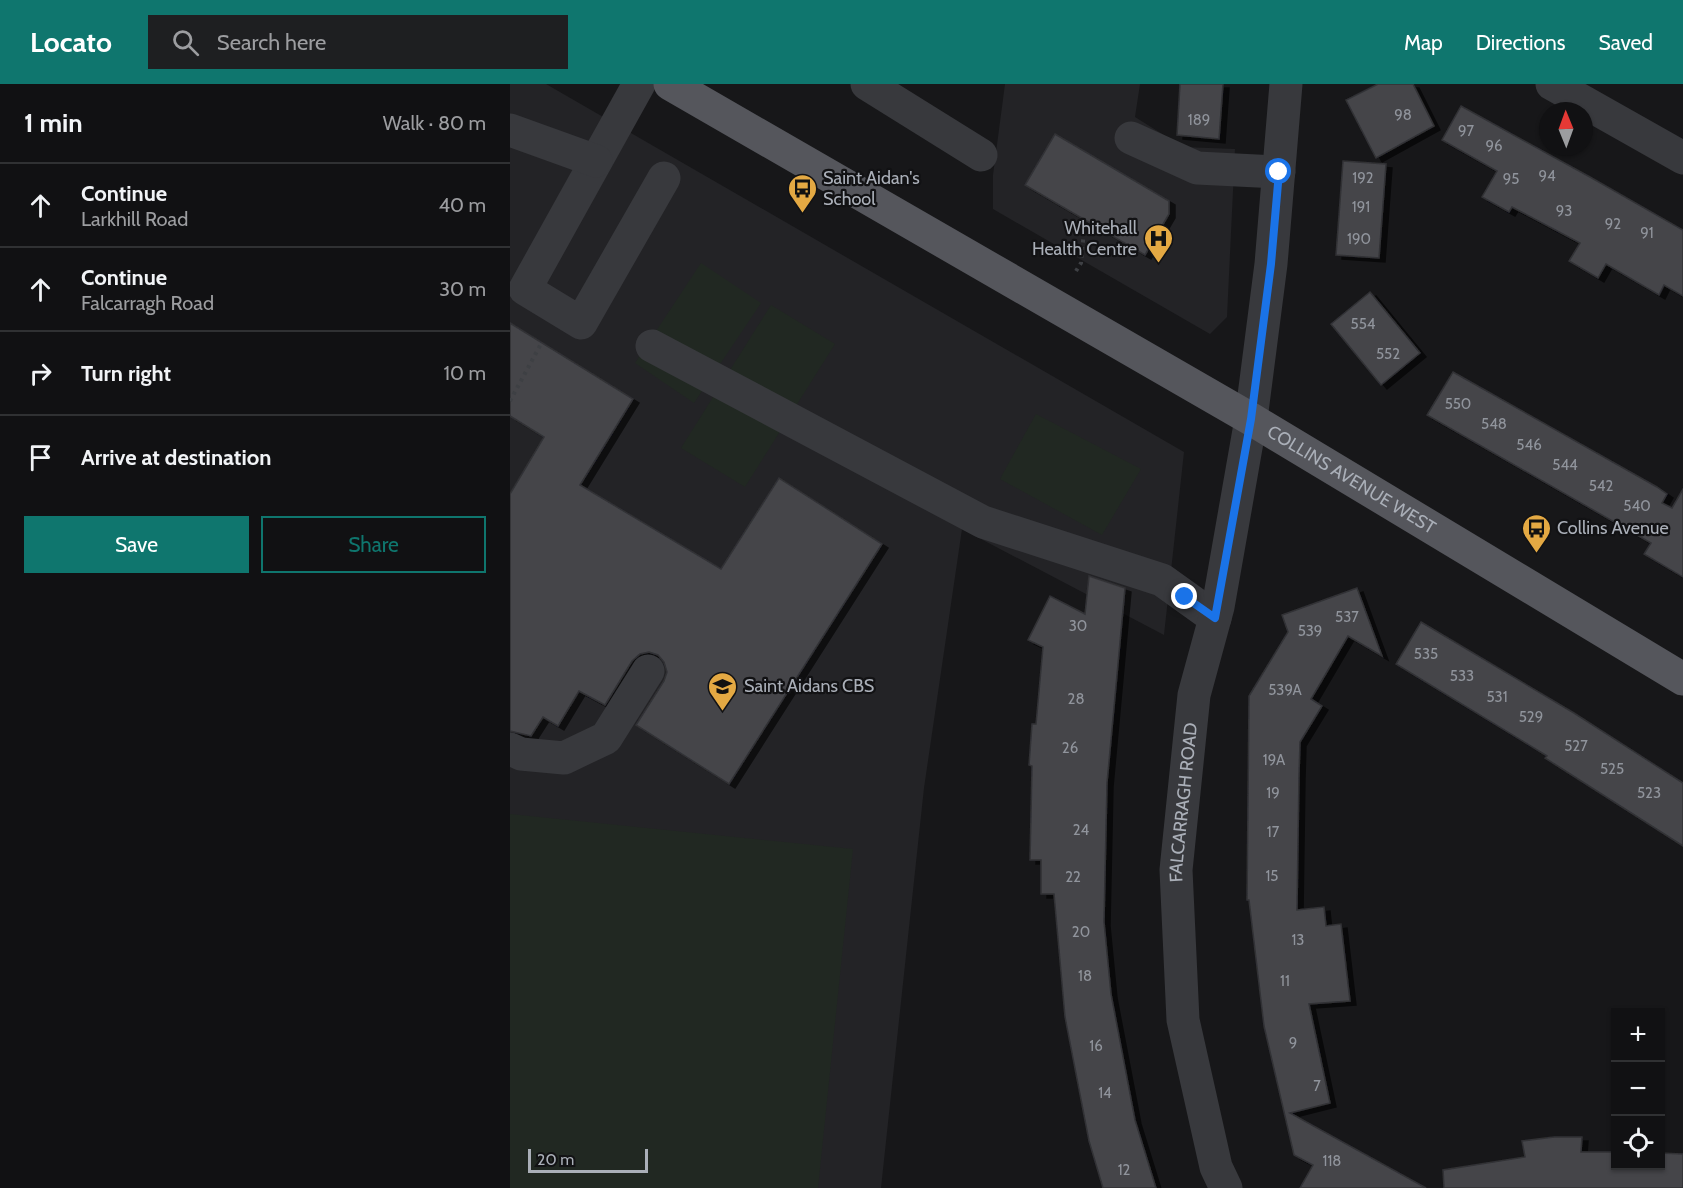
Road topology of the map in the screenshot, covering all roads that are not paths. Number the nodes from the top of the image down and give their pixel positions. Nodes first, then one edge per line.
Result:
1 (639, 84) edge
2 (867, 84) edge
3 (1286, 84) edge
4 (1552, 84) edge
5 (690, 89) edge
6 (510, 130) edge
7 (1131, 138) dead end
8 (981, 155) dead end
9 (1683, 158) edge
10 (596, 161) junction
11 (1279, 172) junction
12 (664, 178) dead end
13 (652, 346) dead end
14 (1251, 419) junction
15 (1215, 618) junction
16 (648, 671) dead end
17 (1683, 679) edge
18 (510, 749) edge
19 (1226, 1188) edge

1 - 10 street
2 - 8 street
3 - 11 street, FALCARRAGH ROAD
4 - 9 street
5 - 14 main road, COLLINS AVENUE WEST
6 - 10 street
7 - 11 street
10 - 12 street
11 - 14 street, FALCARRAGH ROAD
13 - 15 street
14 - 15 street, FALCARRAGH ROAD
14 - 17 main road, COLLINS AVENUE WEST
15 - 19 street, FALCARRAGH ROAD
16 - 18 street

